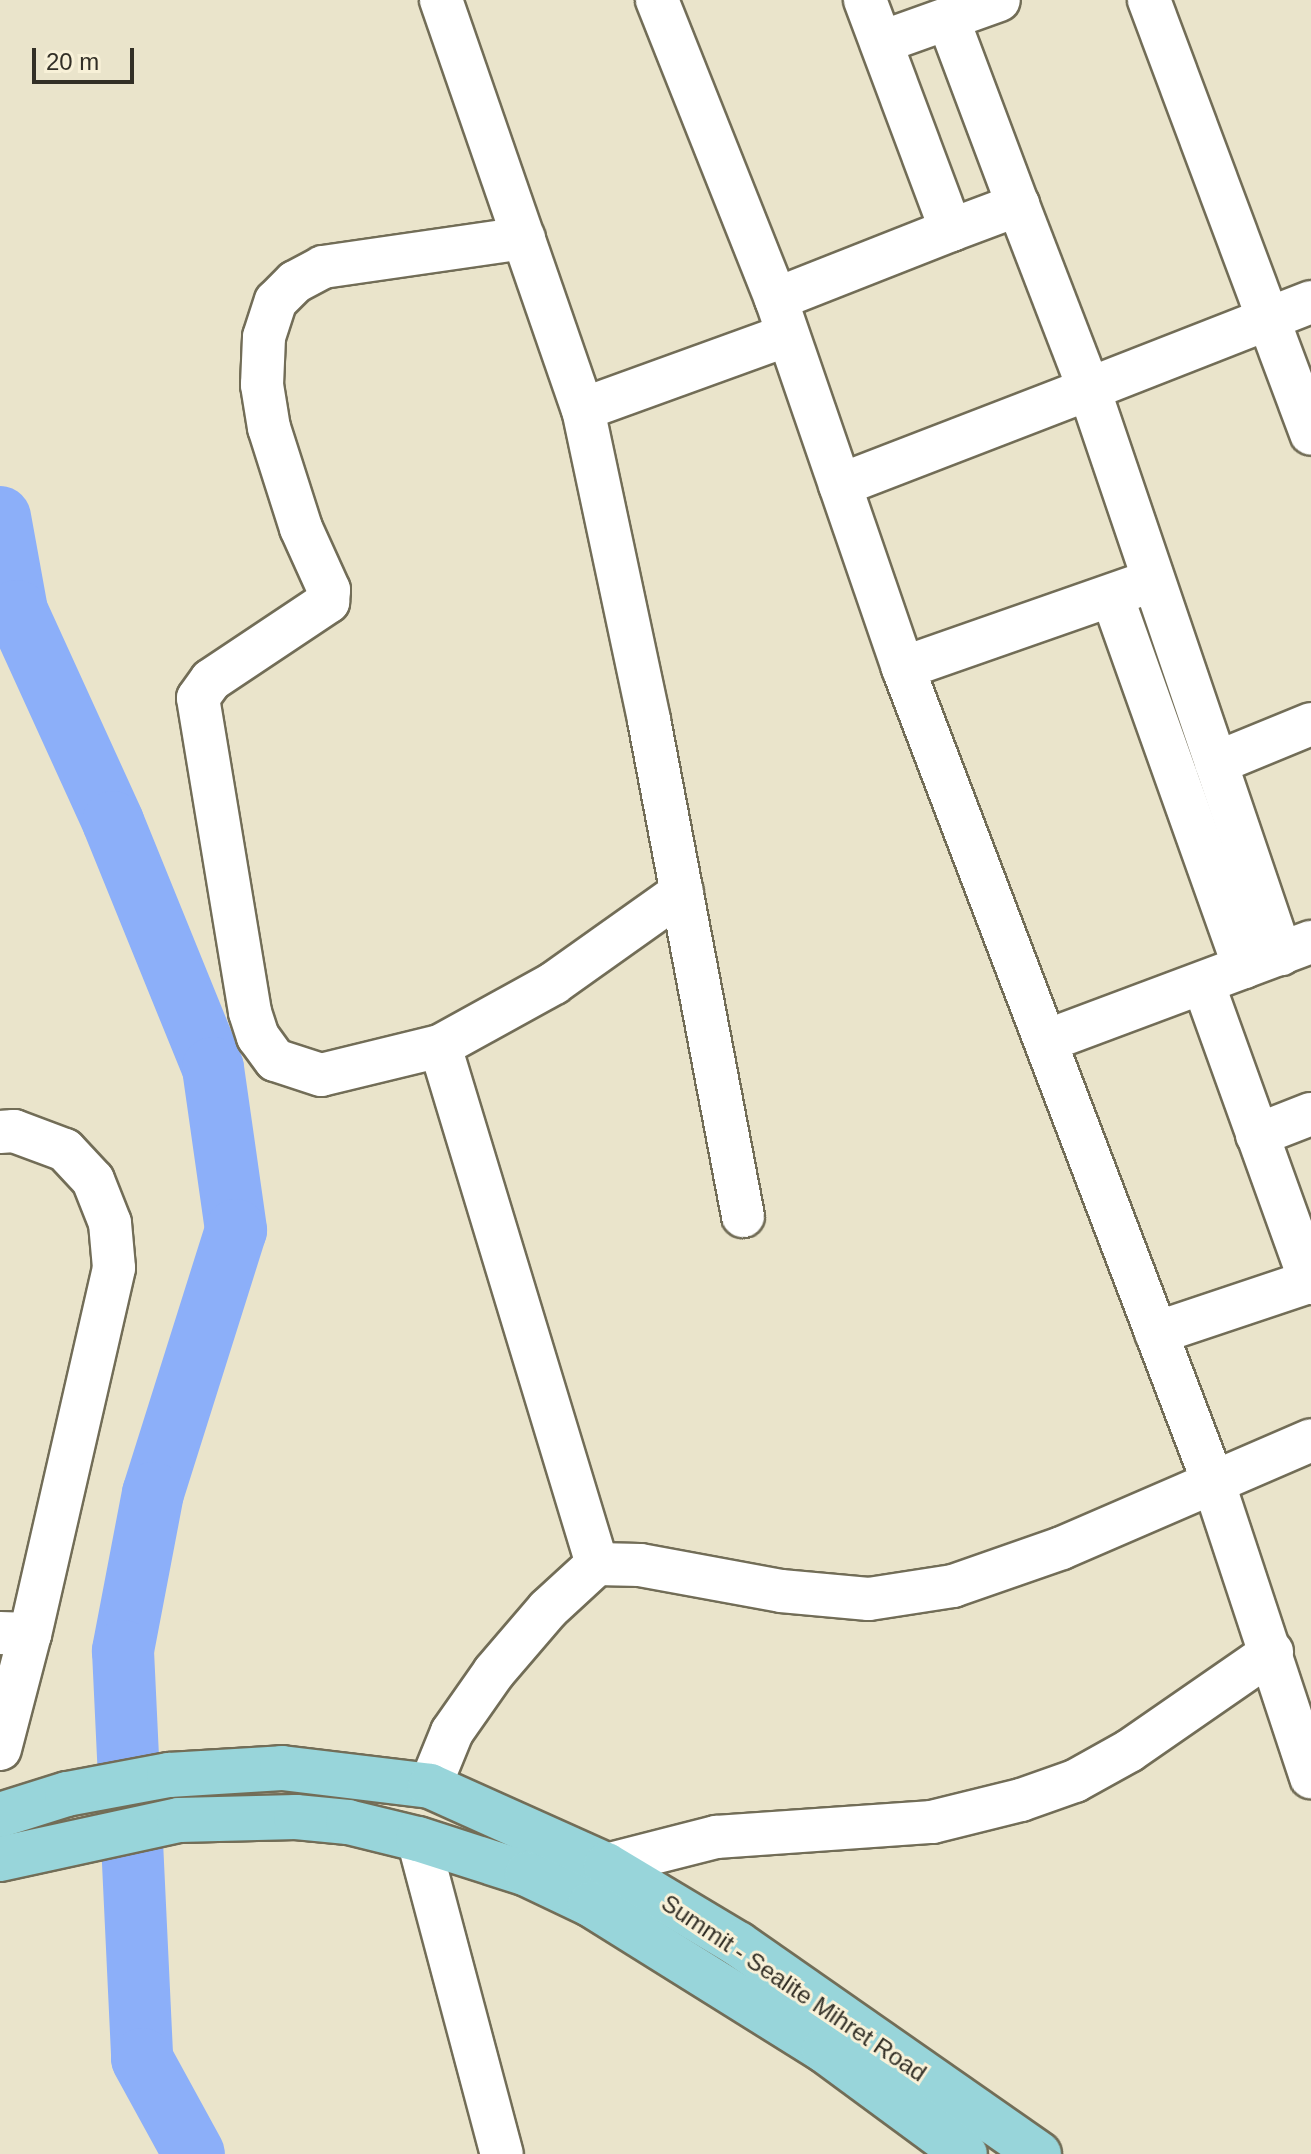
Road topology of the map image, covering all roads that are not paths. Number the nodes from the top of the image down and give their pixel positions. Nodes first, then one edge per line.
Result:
1 (441, 0) edge
2 (657, 0) edge
3 (865, 0) edge
4 (999, 0) edge
5 (1149, 0) edge
6 (948, 19) junction
7 (882, 42) junction
8 (1018, 205) junction
9 (951, 230) junction
10 (524, 238) junction
11 (1311, 302) edge
12 (781, 317) junction
13 (1270, 318) junction
14 (1089, 389) junction
15 (583, 409) junction
16 (1311, 434) edge
17 (840, 485) junction
18 (1153, 580) junction
19 (1112, 596) junction
20 (903, 668) junction
21 (1311, 724) edge
22 (1216, 763) junction
23 (682, 892) junction
24 (1278, 954) edge
25 (1203, 983) junction
26 (1046, 1041) junction
27 (440, 1046) junction
28 (1311, 1114) edge
29 (0, 1132) edge
30 (1257, 1135) junction
31 (743, 1216) dead end
32 (1311, 1282) edge
33 (1156, 1333) junction
34 (1311, 1440) edge
35 (1214, 1484) junction
36 (597, 1564) junction
37 (15, 1634) edge
38 (1272, 1652) junction
39 (0, 1749) edge
40 (1311, 1777) edge
41 (430, 1786) junction
42 (0, 1815) edge
43 (418, 1839) junction
44 (0, 1859) edge
45 (606, 1865) junction
46 (502, 2154) edge
47 (965, 2154) edge
48 (1039, 2154) edge

1 - 10 street
2 - 12 street
3 - 7 street
4 - 6 street
5 - 13 street
6 - 7 street
6 - 8 street
7 - 9 street
8 - 9 street
8 - 14 street
9 - 12 street
10 - 15 street
10 - 27 street
11 - 13 street
12 - 15 street
12 - 17 street
13 - 14 street
13 - 16 street
14 - 17 street
14 - 18 street
15 - 23 street
17 - 20 street
18 - 19 street
18 - 22 street
19 - 20 street
19 - 24 street
20 - 26 street
21 - 22 street
22 - 24 street
23 - 27 street
23 - 31 street
24 - 25 street
25 - 26 street
25 - 30 street
26 - 33 street
27 - 36 street
28 - 30 street
29 - 37 street
30 - 32 street
32 - 33 street
33 - 35 street
34 - 35 street
35 - 36 street
35 - 38 street
36 - 41 street
37 - 39 street
38 - 40 street
38 - 45 street
41 - 42 main road, Summit - Sealite Mihret Road
41 - 45 main road, Summit - Sealite Mihret Road
43 - 44 main road
43 - 46 street
43 - 47 main road
45 - 48 main road, Summit - Sealite Mihret Road

